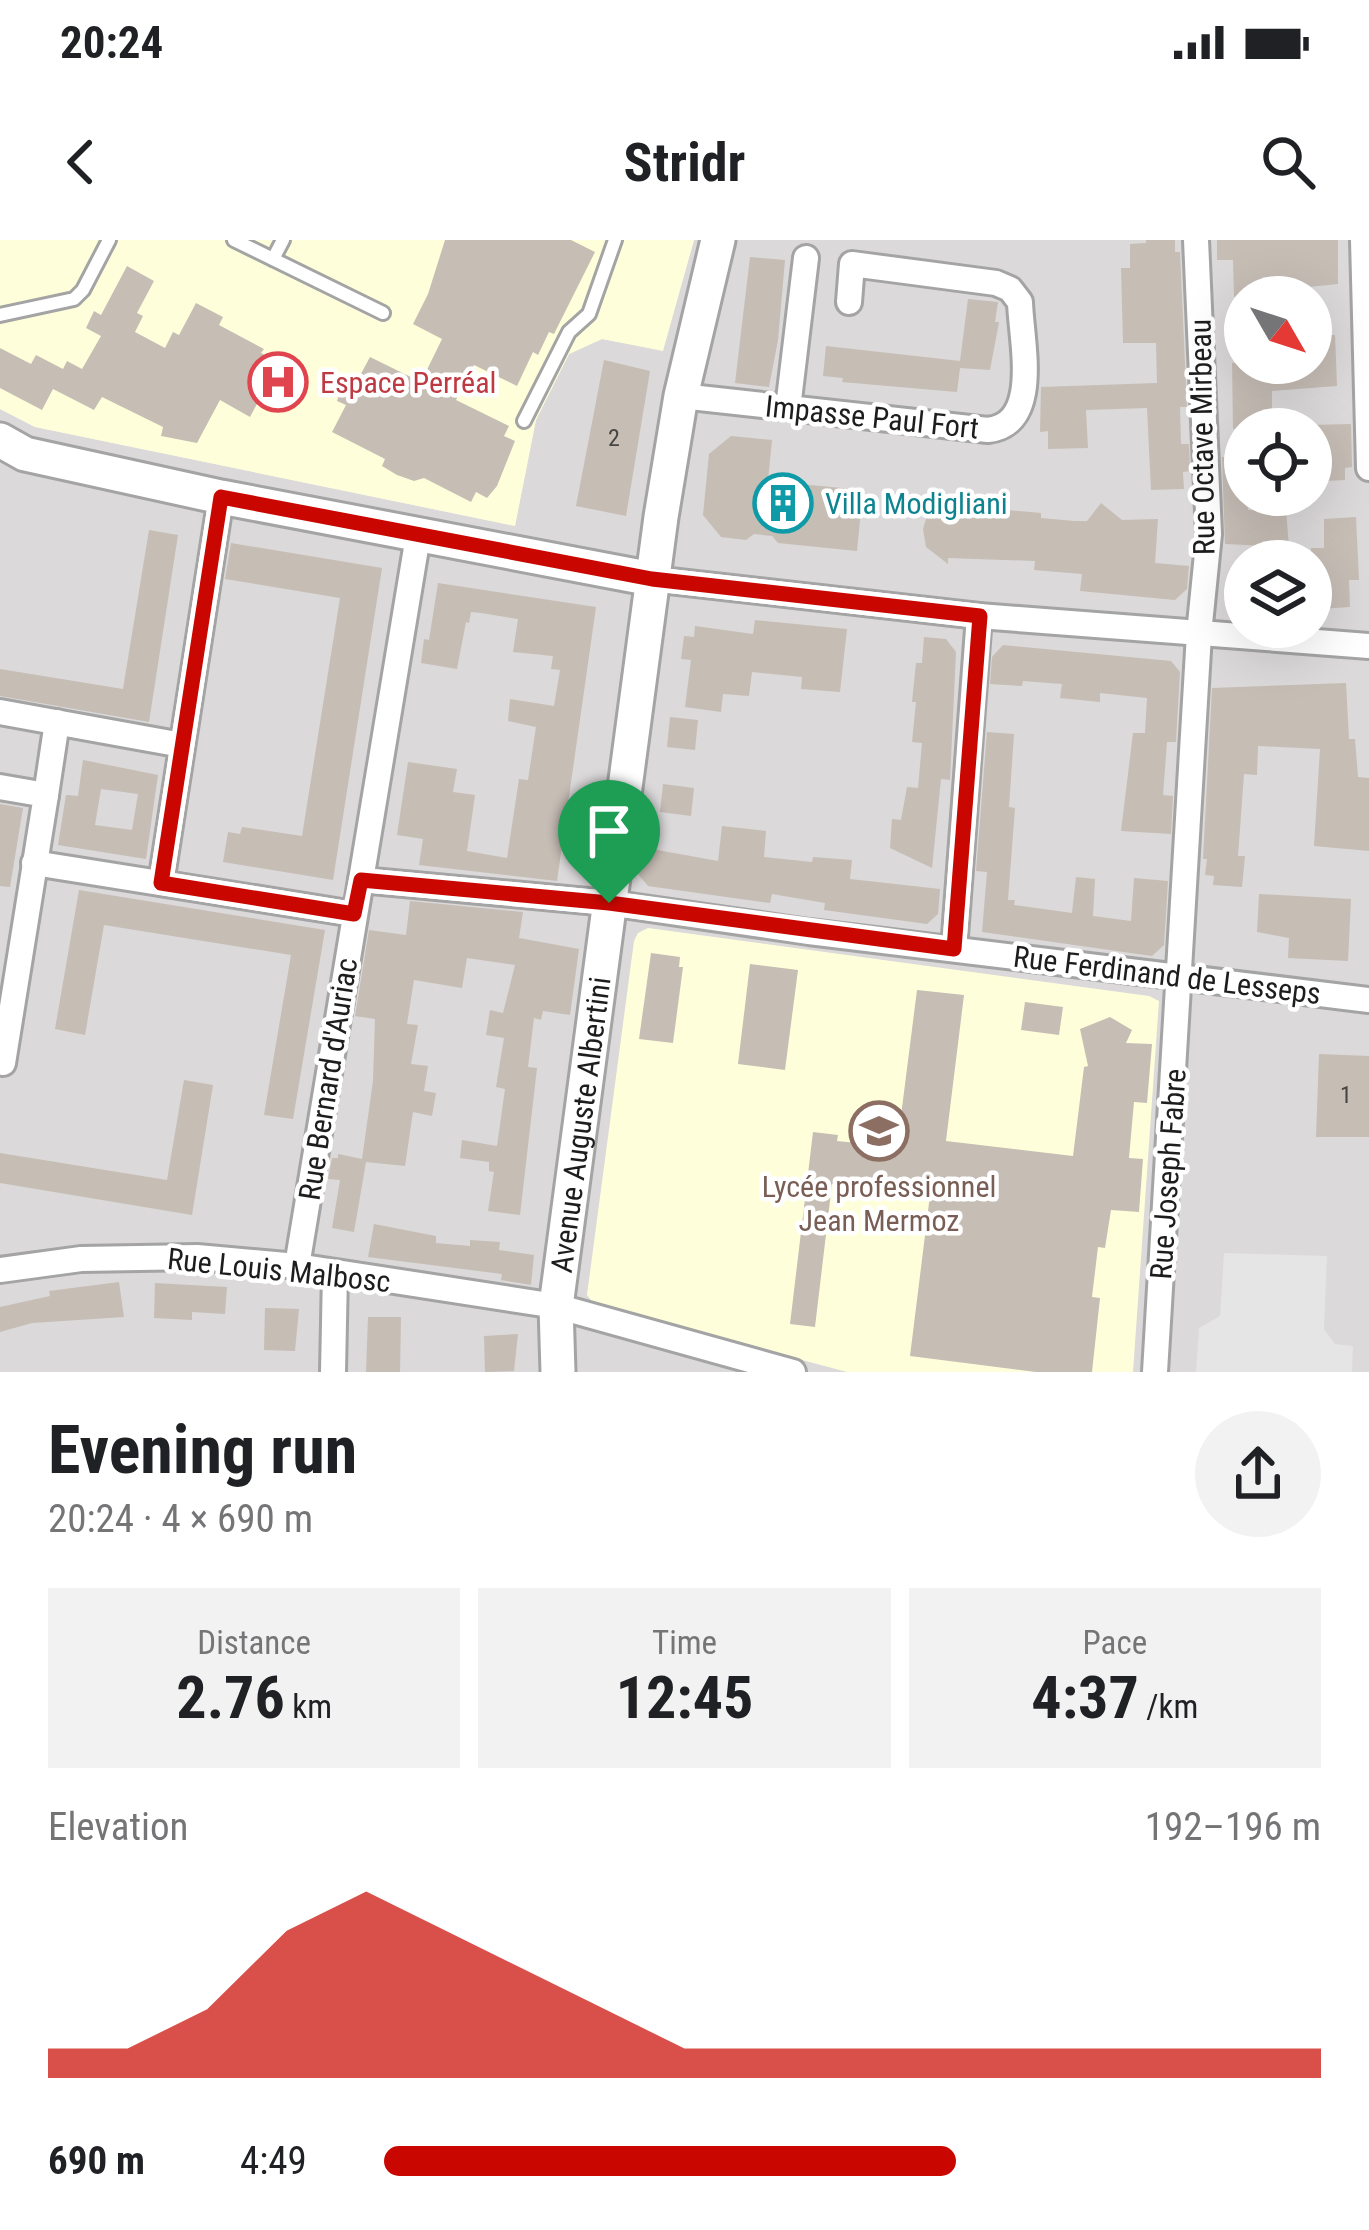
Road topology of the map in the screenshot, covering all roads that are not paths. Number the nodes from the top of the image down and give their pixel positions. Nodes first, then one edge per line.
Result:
1 (110, 240) edge
2 (234, 240) edge
3 (283, 240) edge
4 (615, 240) edge
5 (718, 240) edge
6 (1196, 240) edge
7 (1363, 240) edge
8 (806, 258) dead end
9 (273, 259) junction
10 (849, 302) dead end
11 (382, 313) dead end
12 (0, 315) edge
13 (681, 396) junction
14 (788, 408) junction
15 (524, 422) dead end
16 (0, 440) edge
17 (1369, 468) edge
18 (221, 497) junction
19 (418, 536) junction
20 (652, 579) junction
21 (980, 616) junction
22 (1199, 634) junction
23 (1369, 646) edge
24 (0, 712) edge
25 (57, 722) junction
26 (182, 745) junction
27 (0, 787) edge
28 (46, 795) junction
29 (34, 863) junction
30 (361, 880) junction
31 (161, 883) junction
32 (609, 903) junction
33 (354, 914) junction
34 (954, 949) junction
35 (1180, 976) junction
36 (1369, 1000) edge
37 (3, 1063) dead end
38 (297, 1266) junction
39 (0, 1270) edge
40 (335, 1273) junction
41 (556, 1306) junction
42 (333, 1372) edge
43 (559, 1372) edge
44 (793, 1372) edge
45 (1155, 1372) edge

1 - 12 lane
2 - 9 lane
3 - 9 lane
4 - 15 lane
5 - 13 street, Avenue Auguste Albertini
6 - 22 street, Rue Octave Mirbeau
7 - 17 street
8 - 14 street
9 - 11 lane
10 - 14 street, Impasse Paul Fort
13 - 14 street, Impasse Paul Fort
13 - 20 street, Avenue Auguste Albertini
16 - 18 street
18 - 19 street
18 - 26 street
19 - 20 street
19 - 30 street, Rue Bernard d'Auriac
20 - 21 street
20 - 32 street, Avenue Auguste Albertini
21 - 22 street
21 - 34 street
22 - 23 street
22 - 35 street, Rue Octave Mirbeau
24 - 25 street
25 - 26 street
25 - 28 street
26 - 31 street
27 - 28 street
28 - 29 street
29 - 31 street
29 - 37 street
30 - 32 street, Rue Ferdinand de Lesseps
30 - 33 street, Rue Bernard d'Auriac
31 - 33 street
32 - 34 street, Rue Ferdinand de Lesseps
32 - 41 street, Avenue Auguste Albertini
33 - 38 street, Rue Bernard d'Auriac
34 - 35 street, Rue Ferdinand de Lesseps
35 - 36 street, Rue Ferdinand de Lesseps
35 - 45 street, Rue Joseph Fabre
38 - 39 street, Rue Louis Malbosc
38 - 40 street, Rue Louis Malbosc
40 - 41 street, Rue Louis Malbosc
40 - 42 street
41 - 43 street, Avenue Auguste Albertini
41 - 44 street, Rue Louis Malbosc

